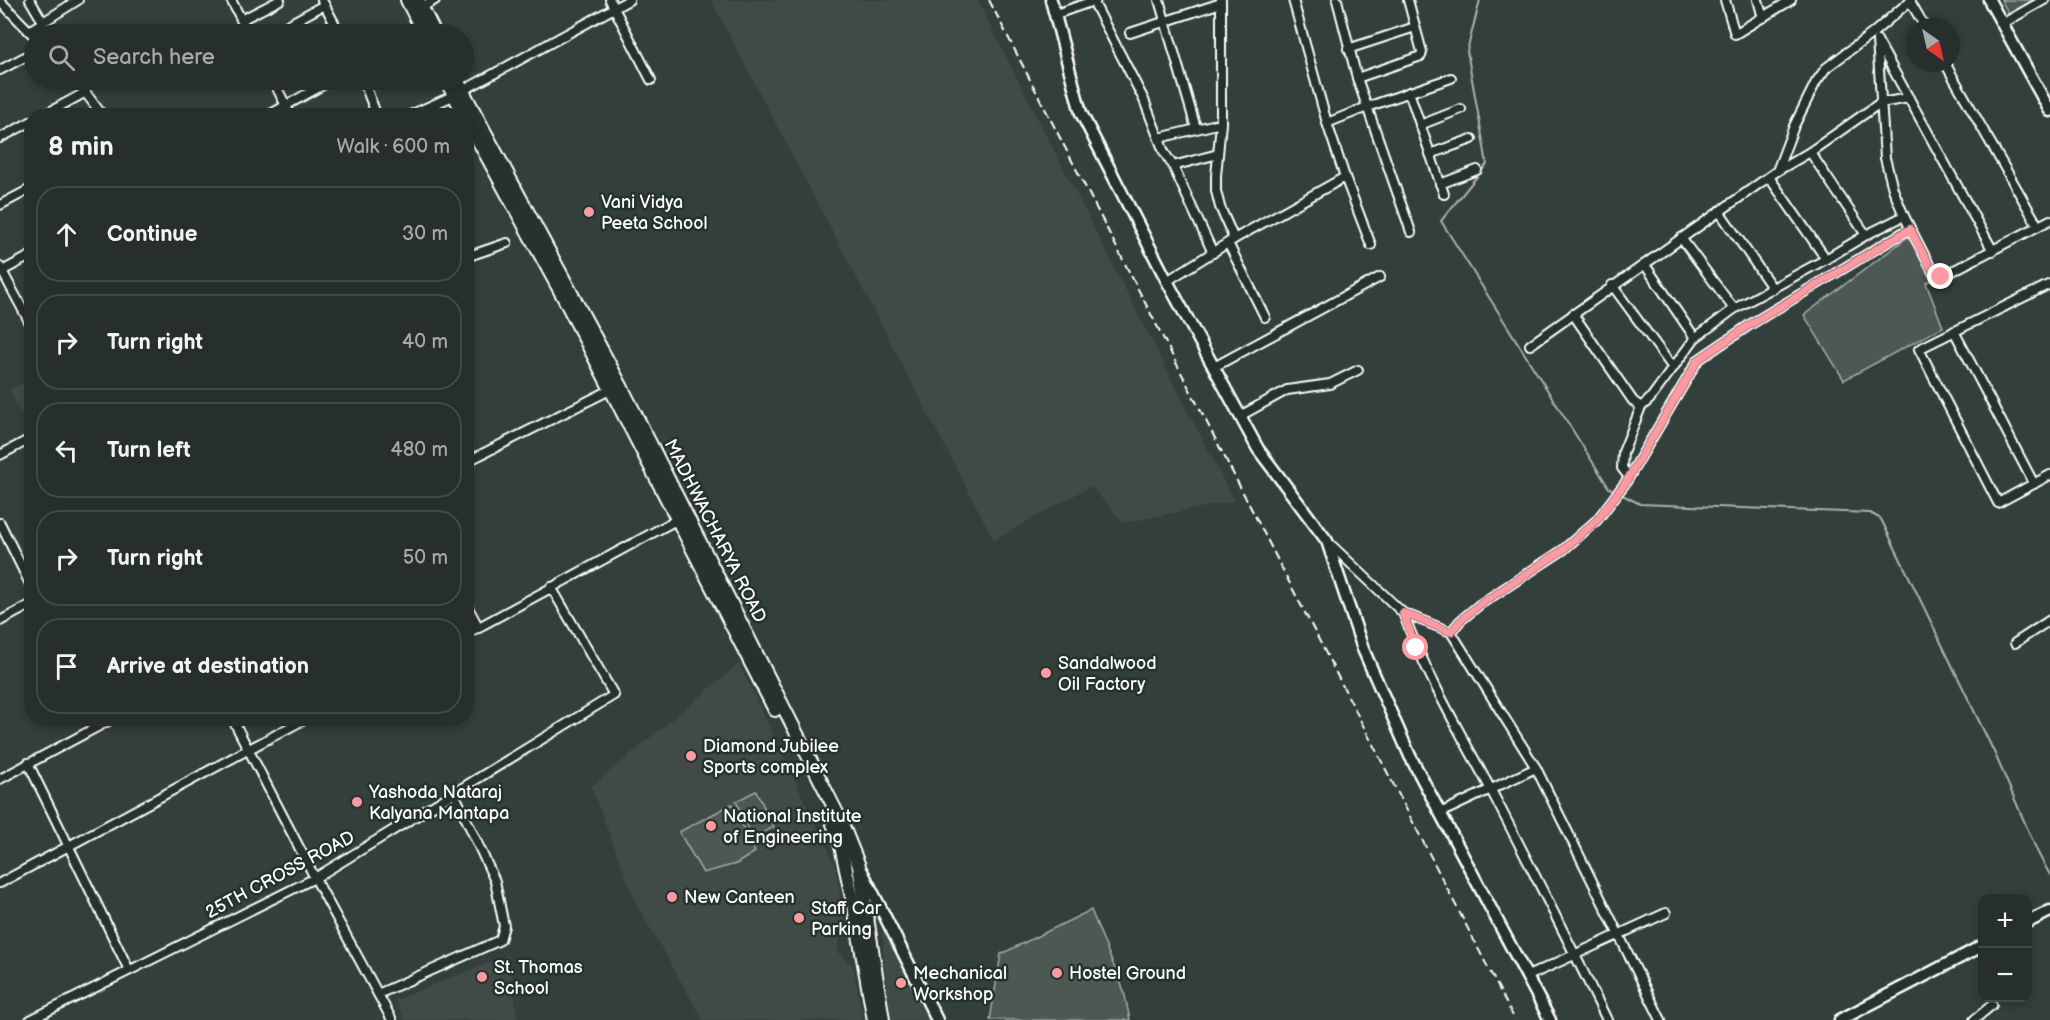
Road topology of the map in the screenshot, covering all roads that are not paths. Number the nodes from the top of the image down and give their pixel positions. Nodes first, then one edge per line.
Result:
1 (30, 0) edge
2 (78, 0) edge
3 (231, 0) edge
4 (280, 0) edge
5 (407, 0) edge
6 (435, 0) edge
7 (610, 0) edge
8 (630, 0) edge
9 (1051, 0) edge
10 (1094, 0) edge
11 (1159, 0) edge
12 (1293, 0) edge
13 (1336, 0) edge
14 (1408, 0) edge
15 (1725, 0) edge
16 (1758, 0) edge
17 (1791, 0) edge
18 (1989, 0) edge
19 (2044, 0) edge
20 (1221, 1) edge
21 (1911, 1) edge
22 (0, 2) edge
23 (323, 2) edge
24 (420, 3) edge
25 (614, 8) junction
26 (1056, 14) junction
27 (1763, 18) junction
28 (1920, 18) edge
29 (242, 20) junction
30 (1166, 21) junction
31 (43, 22) joint
32 (244, 24) edge
33 (287, 24) edge
34 (334, 24) edge
35 (419, 24) edge
36 (430, 24) edge
37 (2002, 24) junction
38 (24, 26) edge
39 (1415, 27) junction
40 (1130, 33) dead end
41 (1875, 37) junction
42 (1348, 48) junction
43 (24, 57) edge
44 (0, 70) edge
45 (1950, 72) edge
46 (1357, 78) junction
47 (1451, 78) dead end
48 (651, 80) dead end
49 (474, 81) edge
50 (278, 90) edge
51 (314, 90) edge
52 (367, 90) edge
53 (456, 90) edge
54 (458, 90) edge
55 (459, 90) edge
56 (86, 92) joint
57 (1409, 92) junction
58 (1910, 98) junction
59 (1880, 103) junction
60 (286, 106) junction
61 (1367, 107) junction
62 (57, 108) edge
63 (97, 108) edge
64 (282, 108) edge
65 (374, 108) edge
66 (423, 108) edge
67 (463, 108) edge
68 (468, 108) edge
69 (1461, 109) dead end
70 (2050, 111) edge
71 (474, 119) edge
72 (1221, 123) junction
73 (1327, 123) junction
74 (24, 125) edge
75 (1420, 125) junction
76 (1196, 128) junction
77 (474, 131) edge
78 (0, 138) edge
79 (1159, 138) junction
80 (1472, 139) dead end
81 (1810, 152) junction
82 (1218, 154) junction
83 (1430, 154) junction
84 (1173, 166) junction
85 (1476, 170) dead end
86 (1777, 171) junction
87 (1344, 177) junction
88 (1769, 177) junction
89 (1440, 184) junction
90 (24, 192) edge
91 (1444, 194) dead end
92 (0, 205) edge
93 (1719, 211) junction
94 (1904, 216) junction
95 (2050, 220) edge
96 (2038, 226) junction
97 (1910, 229) junction
98 (1411, 232) dead end
99 (1866, 235) junction
100 (1681, 238) junction
101 (1231, 241) junction
102 (507, 243) dead end
103 (1371, 245) dead end
104 (1993, 251) junction
105 (1213, 253) junction
106 (474, 254) edge
107 (24, 259) edge
108 (1826, 260) junction
109 (1645, 265) junction
110 (1, 269) edge
111 (1380, 277) dead end
112 (1167, 281) junction
113 (2050, 284) edge
114 (1612, 285) junction
115 (1773, 289) junction
116 (1734, 309) junction
117 (24, 312) edge
118 (1573, 314) junction
119 (1265, 317) dead end
120 (1954, 331) junction
121 (1695, 338) junction
122 (1530, 345) dead end
123 (1215, 367) junction
124 (1673, 368) junction
125 (1358, 370) dead end
126 (616, 388) junction
127 (1641, 407) junction
128 (1240, 416) junction
129 (24, 442) edge
130 (0, 455) edge
131 (474, 458) edge
132 (2050, 475) edge
133 (1627, 479) junction
134 (2034, 484) junction
135 (682, 517) junction
136 (0, 523) edge
137 (1327, 541) junction
138 (24, 572) edge
139 (551, 587) junction
140 (24, 608) edge
141 (1403, 613) junction
142 (474, 619) edge
143 (2050, 620) edge
144 (0, 621) edge
145 (479, 628) junction
146 (474, 630) edge
147 (1451, 632) junction
148 (2015, 643) dead end
149 (91, 726) edge
150 (236, 726) edge
151 (293, 726) edge
152 (249, 749) junction
153 (28, 764) junction
154 (1536, 768) junction
155 (0, 779) edge
156 (1490, 788) junction
157 (454, 793) junction
158 (1440, 813) junction
159 (70, 846) junction
160 (841, 846) junction
161 (859, 866) junction
162 (315, 878) junction
163 (0, 883) edge
164 (2050, 911) edge
165 (1666, 913) dead end
166 (2032, 920) edge
167 (1617, 934) junction
168 (1979, 948) edge
169 (1575, 954) junction
170 (129, 970) junction
171 (1528, 976) junction
172 (378, 994) junction
173 (1992, 1005) dead end
174 (30, 1020) edge
175 (392, 1020) edge
176 (874, 1020) edge
177 (883, 1020) edge
178 (937, 1020) edge
179 (1550, 1020) edge
180 (1607, 1020) edge
181 (1661, 1020) edge
182 (1840, 1020) edge
183 (1974, 1020) edge

1 - 31 street
2 - 31 street
3 - 29 street
4 - 29 street
5 - 35 main road
6 - 24 street
7 - 25 street
8 - 25 street
9 - 26 street
10 - 26 street
10 - 79 street
11 - 30 street
12 - 73 street
13 - 42 street
14 - 39 street
15 - 27 street
16 - 27 street
17 - 27 street
18 - 37 street
19 - 37 street
20 - 30 street
20 - 72 street
21 - 28 street
21 - 41 street
22 - 38 street
23 - 33 street
23 - 34 street
24 - 36 main road
25 - 48 street
25 - 49 street
26 - 112 street
29 - 32 street
30 - 40 street
30 - 76 street
37 - 70 street
39 - 42 street
39 - 46 street
41 - 58 street
41 - 59 street
41 - 86 street
42 - 46 street
43 - 44 street
45 - 96 street
46 - 61 street
47 - 57 street
50 - 60 street
51 - 60 street
52 - 65 street
53 - 66 street
54 - 67 main road, MADHWACHARYA ROAD
55 - 68 main road, MADHWACHARYA ROAD
56 - 62 street
56 - 63 street
57 - 61 street
57 - 75 street
58 - 59 street
58 - 104 street
59 - 81 street
59 - 94 street
60 - 64 street
61 - 73 street
61 - 98 street
69 - 75 street
71 - 126 main road, MADHWACHARYA ROAD
72 - 76 street
72 - 82 street
73 - 87 street
74 - 78 street
75 - 83 street
76 - 79 street
77 - 126 main road, MADHWACHARYA ROAD
79 - 84 street
80 - 83 street
81 - 86 street
81 - 99 street
82 - 84 street
82 - 101 street
83 - 89 street
84 - 105 street
85 - 89 street
86 - 88 street
87 - 101 street
87 - 103 street
88 - 93 street
88 - 108 street
89 - 91 street
90 - 92 street
93 - 100 street
93 - 115 street
94 - 97 street
94 - 99 street
95 - 96 street
96 - 104 street
97 - 104 street
97 - 133 street
99 - 108 street
100 - 109 street
100 - 116 street
101 - 105 street
101 - 119 street
102 - 106 street
105 - 112 street
107 - 110 street
108 - 115 street
109 - 114 street
109 - 121 street
110 - 117 street
111 - 123 street
112 - 123 street
113 - 120 street
114 - 118 street
114 - 124 street
115 - 116 street
116 - 121 street
118 - 122 street
118 - 127 street
120 - 134 street
120 - 134 street
121 - 124 street
123 - 128 street
124 - 127 street
125 - 128 street
126 - 131 street
126 - 135 main road, MADHWACHARYA ROAD
127 - 133 street
128 - 137 street
129 - 130 street
132 - 134 street
133 - 147 street
135 - 139 street
135 - 160 main road, MADHWACHARYA ROAD
135 - 161 main road, MADHWACHARYA ROAD
136 - 138 street
137 - 141 street
137 - 158 street
139 - 145 street
139 - 157 street, 25TH CROSS ROAD
140 - 144 street
141 - 147 street
141 - 156 street
142 - 145 street
143 - 148 street
145 - 146 street
147 - 154 street
149 - 153 street
150 - 152 street
151 - 152 street
152 - 159 street
152 - 162 street
153 - 155 street
153 - 159 street
154 - 156 street
154 - 167 street
156 - 158 street
156 - 169 street
157 - 162 street, 25TH CROSS ROAD
157 - 172 street
158 - 171 street
159 - 163 street
159 - 170 street
160 - 161 street
160 - 176 main road, MADHWACHARYA ROAD
161 - 177 main road, MADHWACHARYA ROAD
161 - 178 street
162 - 170 street, 25TH CROSS ROAD
162 - 172 street
164 - 166 street
165 - 167 street
167 - 169 street
167 - 181 street
168 - 182 street
169 - 171 street
169 - 180 street
170 - 174 street, 25TH CROSS ROAD
171 - 179 street
172 - 175 street
173 - 183 street

